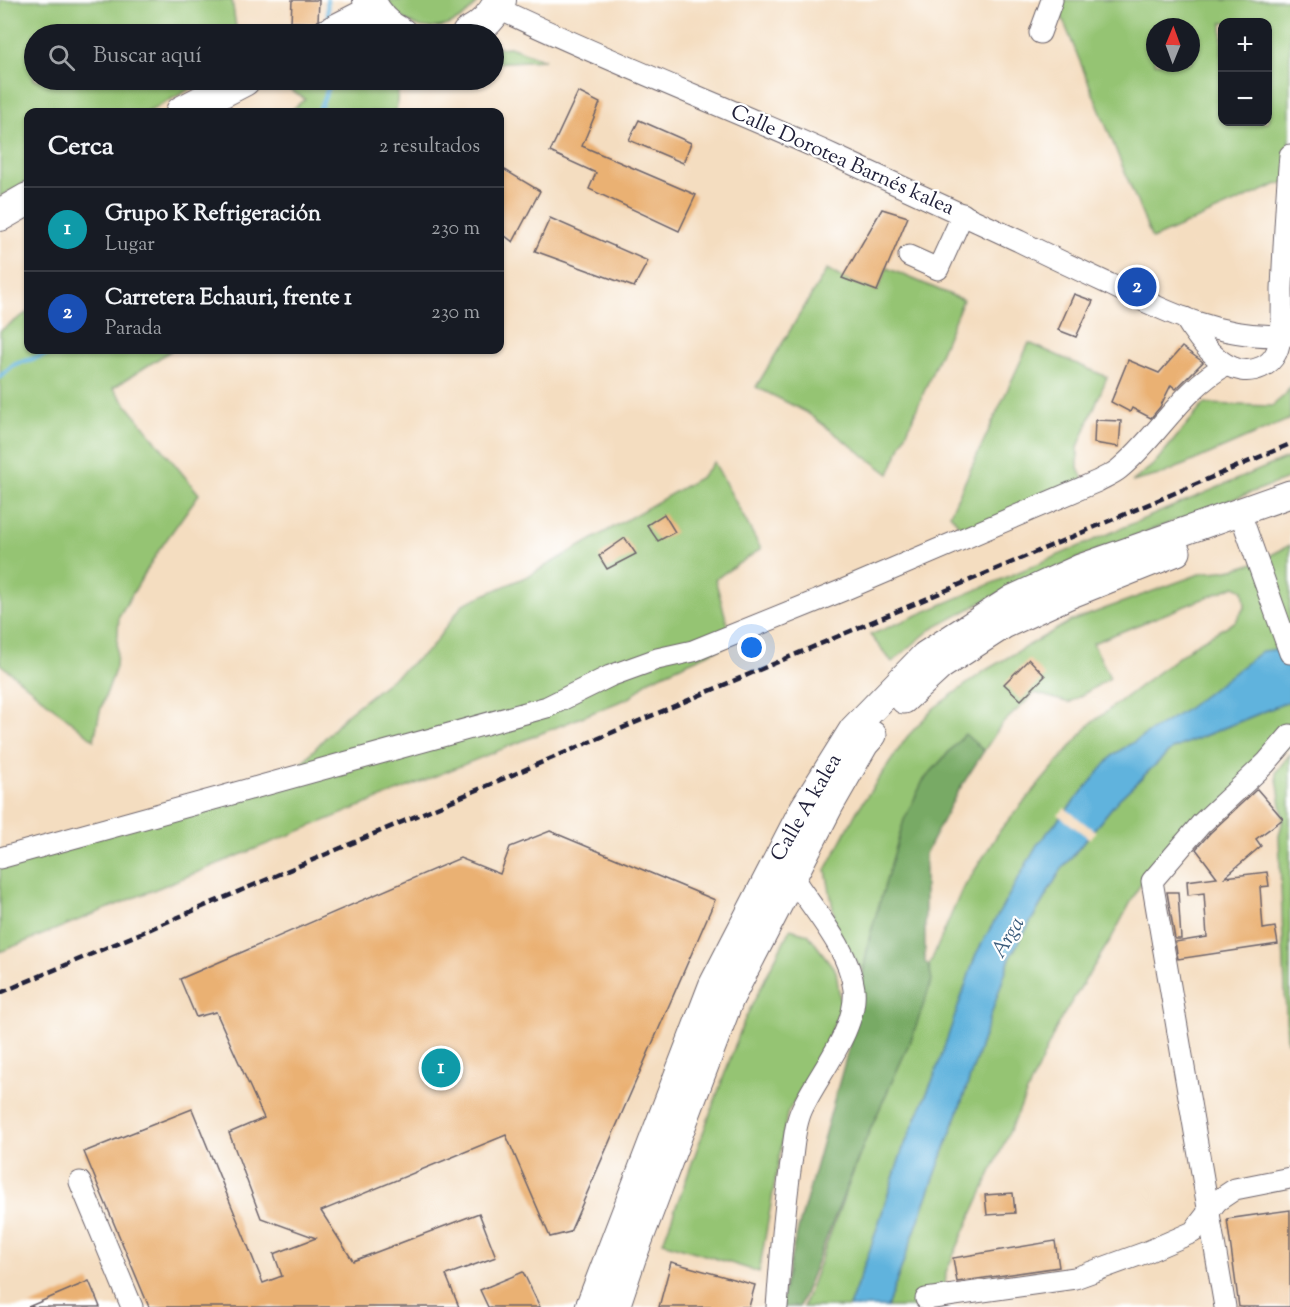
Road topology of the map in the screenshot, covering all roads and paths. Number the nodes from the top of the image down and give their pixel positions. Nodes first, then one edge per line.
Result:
1 (1052, 0) edge
2 (498, 4) edge
3 (372, 5) edge
4 (344, 24) edge
5 (386, 24) edge
6 (483, 24) edge
7 (1040, 33) dead end
8 (225, 90) edge
9 (190, 108) edge
10 (1290, 155) edge
11 (24, 201) edge
12 (963, 214) junction
13 (0, 215) edge
14 (909, 256) dead end
15 (1185, 318) junction
16 (1285, 335) edge
17 (1227, 364) junction
18 (1290, 494) edge
19 (1290, 509) edge
20 (1243, 517) junction
21 (1290, 653) edge
22 (1290, 735) edge
23 (0, 858) edge
24 (794, 878) junction
25 (1290, 1178) edge
26 (80, 1182) dead end
27 (1210, 1212) junction
28 (926, 1299) dead end
29 (132, 1307) edge
30 (589, 1307) edge
31 (616, 1307) edge
32 (777, 1307) edge
33 (1225, 1307) edge

1 - 7 street
2 - 6 highway
2 - 12 street, Calle Dorotea Barnés kalea
3 - 4 highway
3 - 5 highway
8 - 9 highway
10 - 16 street
11 - 13 highway
12 - 14 street
12 - 15 street, Calle Dorotea Barnés kalea
15 - 16 street, Calle Dorotea Barnés kalea
15 - 17 street
16 - 17 street
17 - 23 street
18 - 20 main road
19 - 20 main road
20 - 21 street
20 - 24 main road, Calle A kalea
20 - 30 main road, Calle A kalea
22 - 27 street
24 - 31 main road, Calle A kalea
24 - 32 street
25 - 27 street
26 - 29 street
27 - 28 street
27 - 33 street

